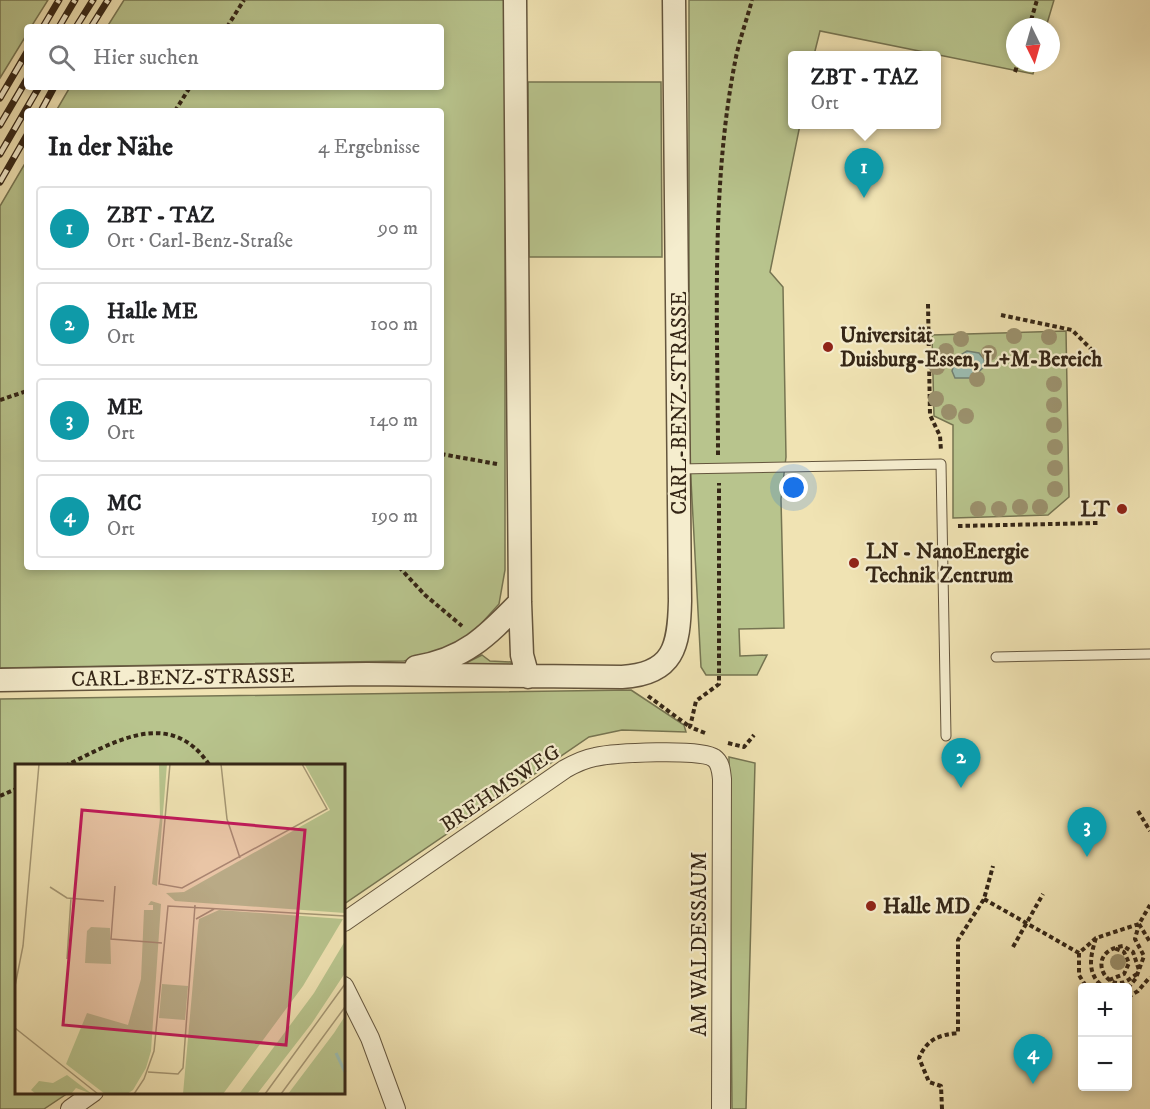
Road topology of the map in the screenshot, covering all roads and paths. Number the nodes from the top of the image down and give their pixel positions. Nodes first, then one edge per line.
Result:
1 (244, 0) edge
2 (515, 0) edge
3 (674, 0) edge
4 (752, 0) edge
5 (1037, 0) edge
6 (1032, 18) edge
7 (229, 24) edge
8 (188, 90) edge
9 (177, 108) edge
10 (928, 304) dead end
11 (1001, 315) dead end
12 (1091, 349) dead end
13 (24, 392) edge
14 (0, 400) edge
15 (444, 455) edge
16 (941, 464) junction
17 (518, 467) junction
18 (718, 468) junction
19 (679, 469) junction
20 (1098, 523) dead end
21 (942, 526) junction
22 (402, 570) edge
23 (520, 602) junction
24 (480, 642) junction
25 (1150, 654) edge
26 (996, 657) dead end
27 (367, 674) junction
28 (528, 677) junction
29 (622, 677) junction
30 (0, 680) edge
31 (690, 727) junction
32 (709, 735) dead end
33 (754, 735) dead end
34 (946, 736) dead end
35 (719, 739) dead end
36 (691, 752) junction
37 (67, 764) edge
38 (209, 764) edge
39 (722, 779) joint
40 (15, 789) edge
41 (0, 796) edge
42 (1138, 811) dead end
43 (1150, 831) edge
44 (993, 866) dead end
45 (1043, 894) dead end
46 (984, 899) junction
47 (1150, 905) edge
48 (345, 921) edge
49 (1027, 923) junction
50 (1139, 924) junction
51 (1096, 938) junction
52 (1150, 942) edge
53 (1013, 947) dead end
54 (1113, 947) junction
55 (1079, 953) junction
56 (1101, 966) junction
57 (1091, 968) junction
58 (1138, 972) junction
59 (1150, 977) edge
60 (1109, 980) junction
61 (1084, 983) edge
62 (1099, 983) edge
63 (1131, 983) edge
64 (345, 988) edge
65 (1132, 994) edge
66 (91, 1094) edge
67 (70, 1109) edge
68 (396, 1109) edge
69 (721, 1109) edge
70 (942, 1109) edge

1 - 7 path
2 - 17 street
3 - 19 street, CARL-BENZ-STRASSE
4 - 18 path
5 - 6 path
8 - 9 path
10 - 16 path
11 - 12 path
13 - 14 path
15 - 17 path
16 - 18 lane
16 - 21 lane
17 - 23 street
18 - 19 lane
18 - 31 path
19 - 29 street, CARL-BENZ-STRASSE
20 - 21 path
21 - 34 lane
22 - 24 path
23 - 24 street, CARL-BENZ-STRASSE
23 - 28 street
24 - 27 street, CARL-BENZ-STRASSE
25 - 26 lane
27 - 28 street, CARL-BENZ-STRASSE
27 - 30 street, CARL-BENZ-STRASSE
28 - 29 street, CARL-BENZ-STRASSE
29 - 31 path
31 - 32 path
31 - 36 path
33 - 35 path
36 - 39 street, BREHMSWEG
36 - 48 street, BREHMSWEG
37 - 38 path
39 - 69 street, AM WALDESSAUM
40 - 41 path
42 - 43 path
44 - 46 path
45 - 49 path
46 - 49 path
46 - 70 path
47 - 50 path
49 - 53 path
49 - 55 path
50 - 51 path
50 - 52 path
50 - 58 path
51 - 55 path
51 - 57 path
54 - 56 path
54 - 58 path
54 - 60 path
55 - 61 path
56 - 57 path
56 - 60 path
57 - 62 path
58 - 60 path
58 - 63 path
59 - 65 path
64 - 68 street
66 - 67 street

